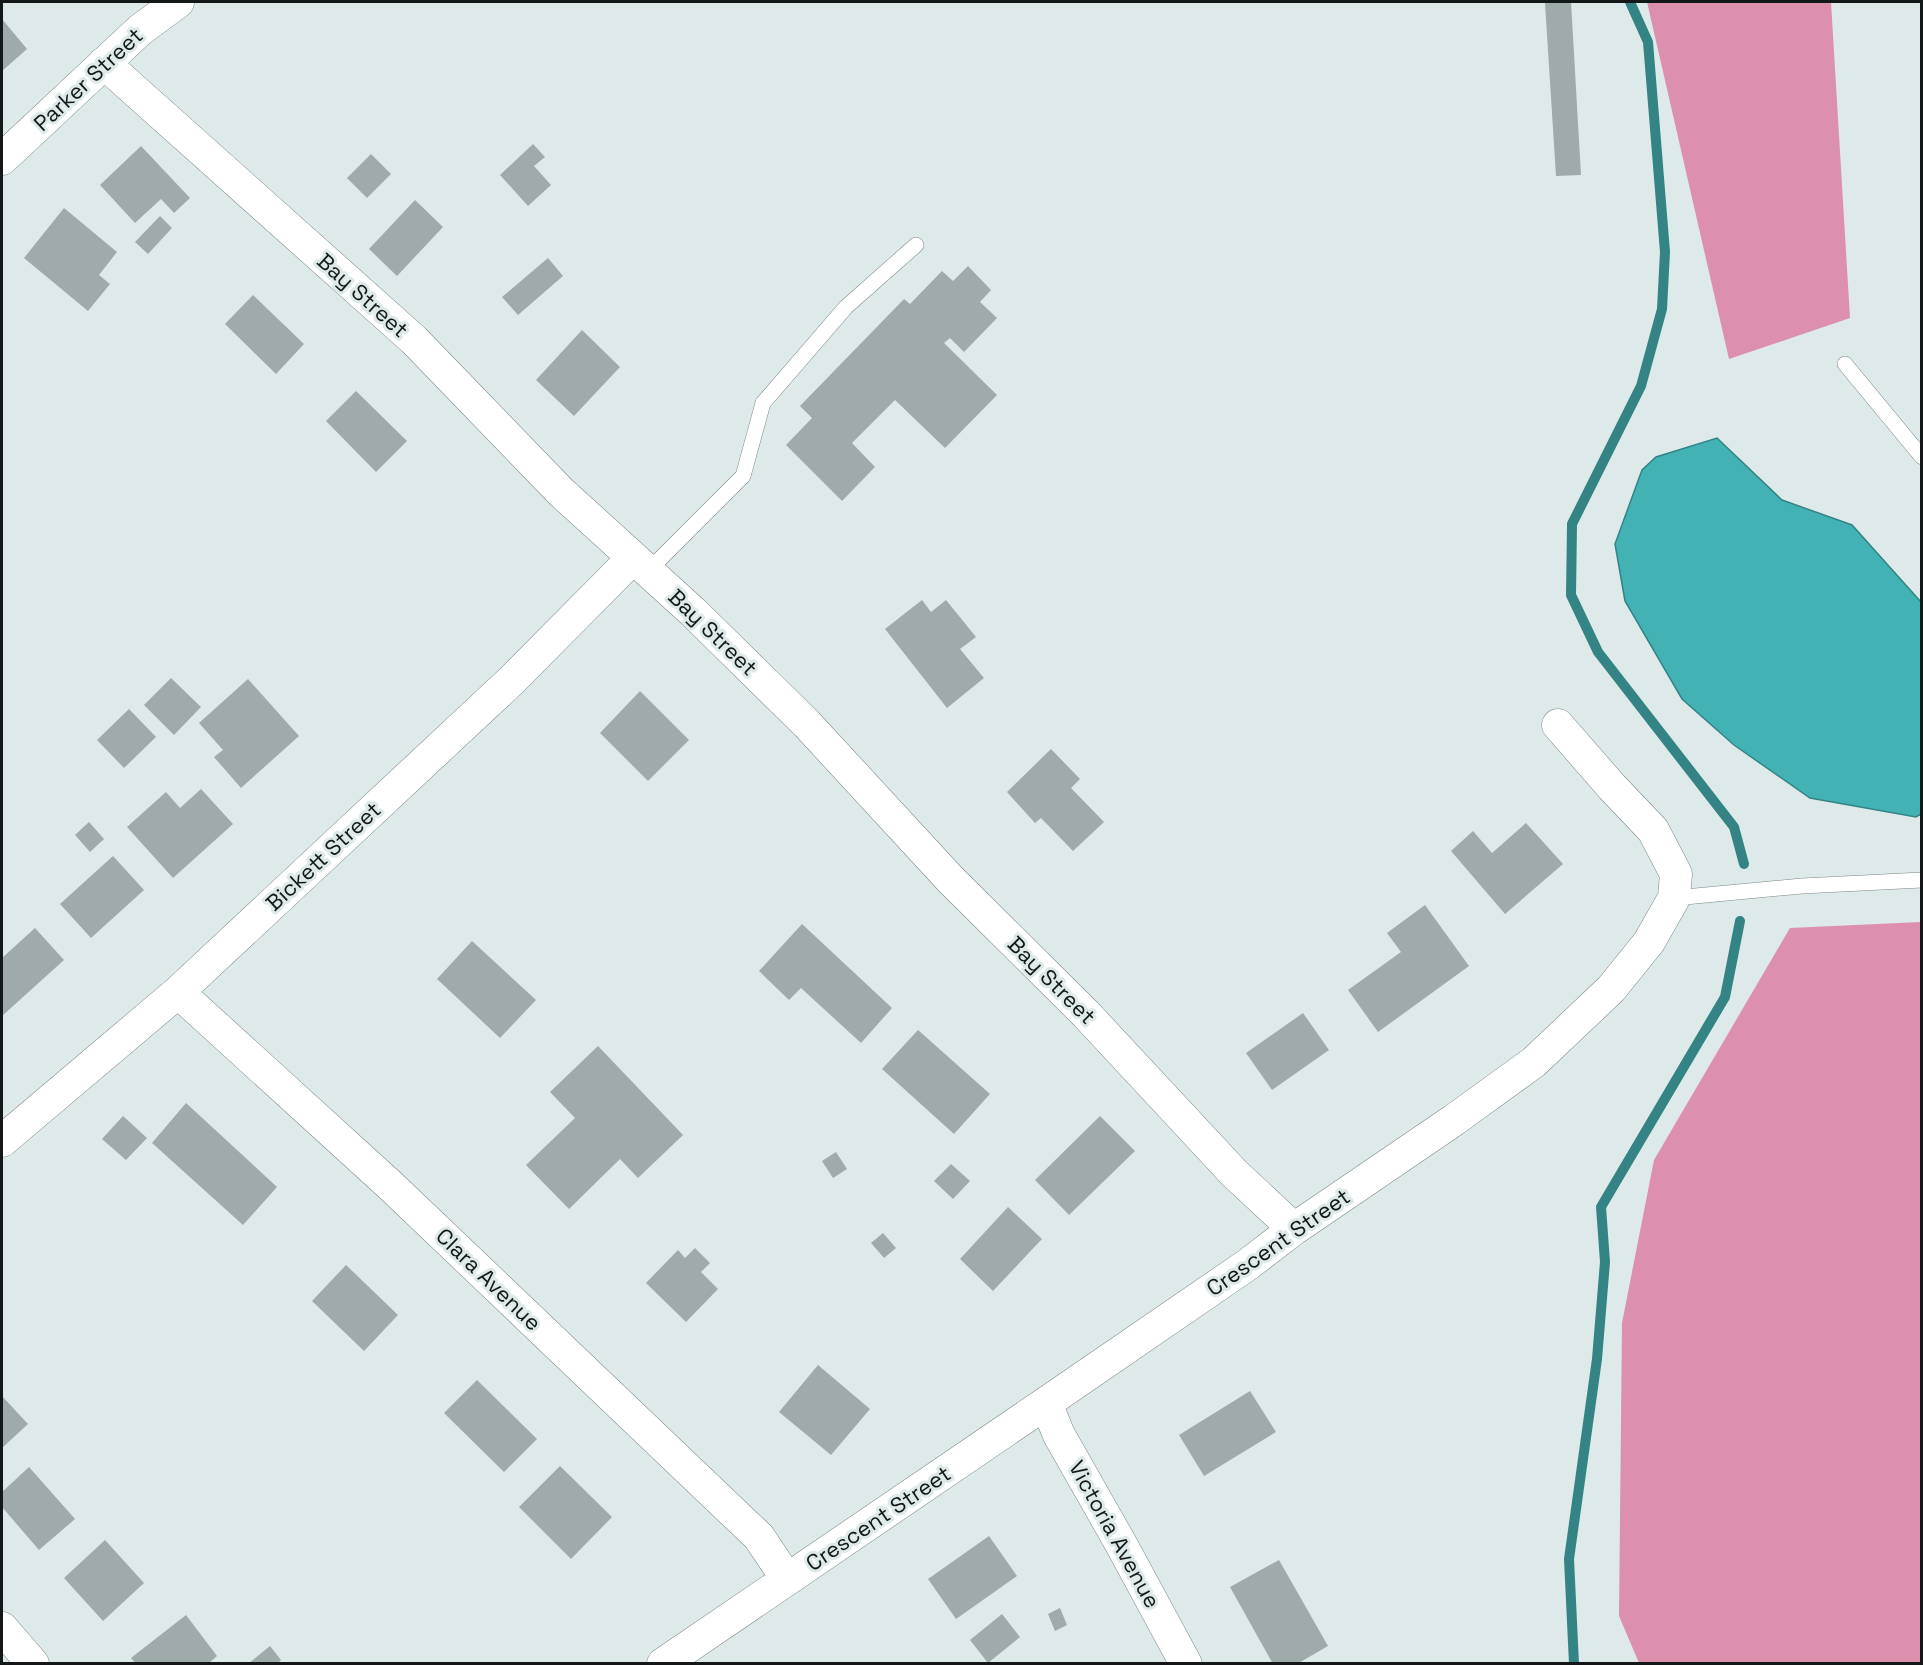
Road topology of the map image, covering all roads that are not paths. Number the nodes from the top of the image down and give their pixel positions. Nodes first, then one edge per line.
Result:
1 (178, 2) edge
2 (104, 63) junction
3 (2, 159) edge
4 (916, 245) dead end
5 (1845, 364) dead end
6 (1922, 457) edge
7 (641, 564) junction
8 (1558, 725) dead end
9 (1922, 880) edge
10 (1674, 898) junction
11 (178, 992) junction
12 (2, 1141) edge
13 (1294, 1229) junction
14 (1046, 1403) junction
15 (787, 1579) junction
16 (2, 1628) edge
17 (33, 1664) edge
18 (663, 1664) edge
19 (1186, 1664) edge

1 - 2 street, Parker Street
2 - 3 street, Parker Street
2 - 7 street, Bay Street
4 - 7 lane
5 - 6 lane
7 - 11 street, Bickett Street
7 - 13 street, Bay Street
8 - 10 street
9 - 10 lane
10 - 13 street, Crescent Street
11 - 12 street, Bickett Street
11 - 15 street, Clara Avenue
13 - 14 street, Crescent Street
14 - 15 street, Crescent Street
14 - 19 street, Victoria Avenue
15 - 18 street, Crescent Street
16 - 17 street

